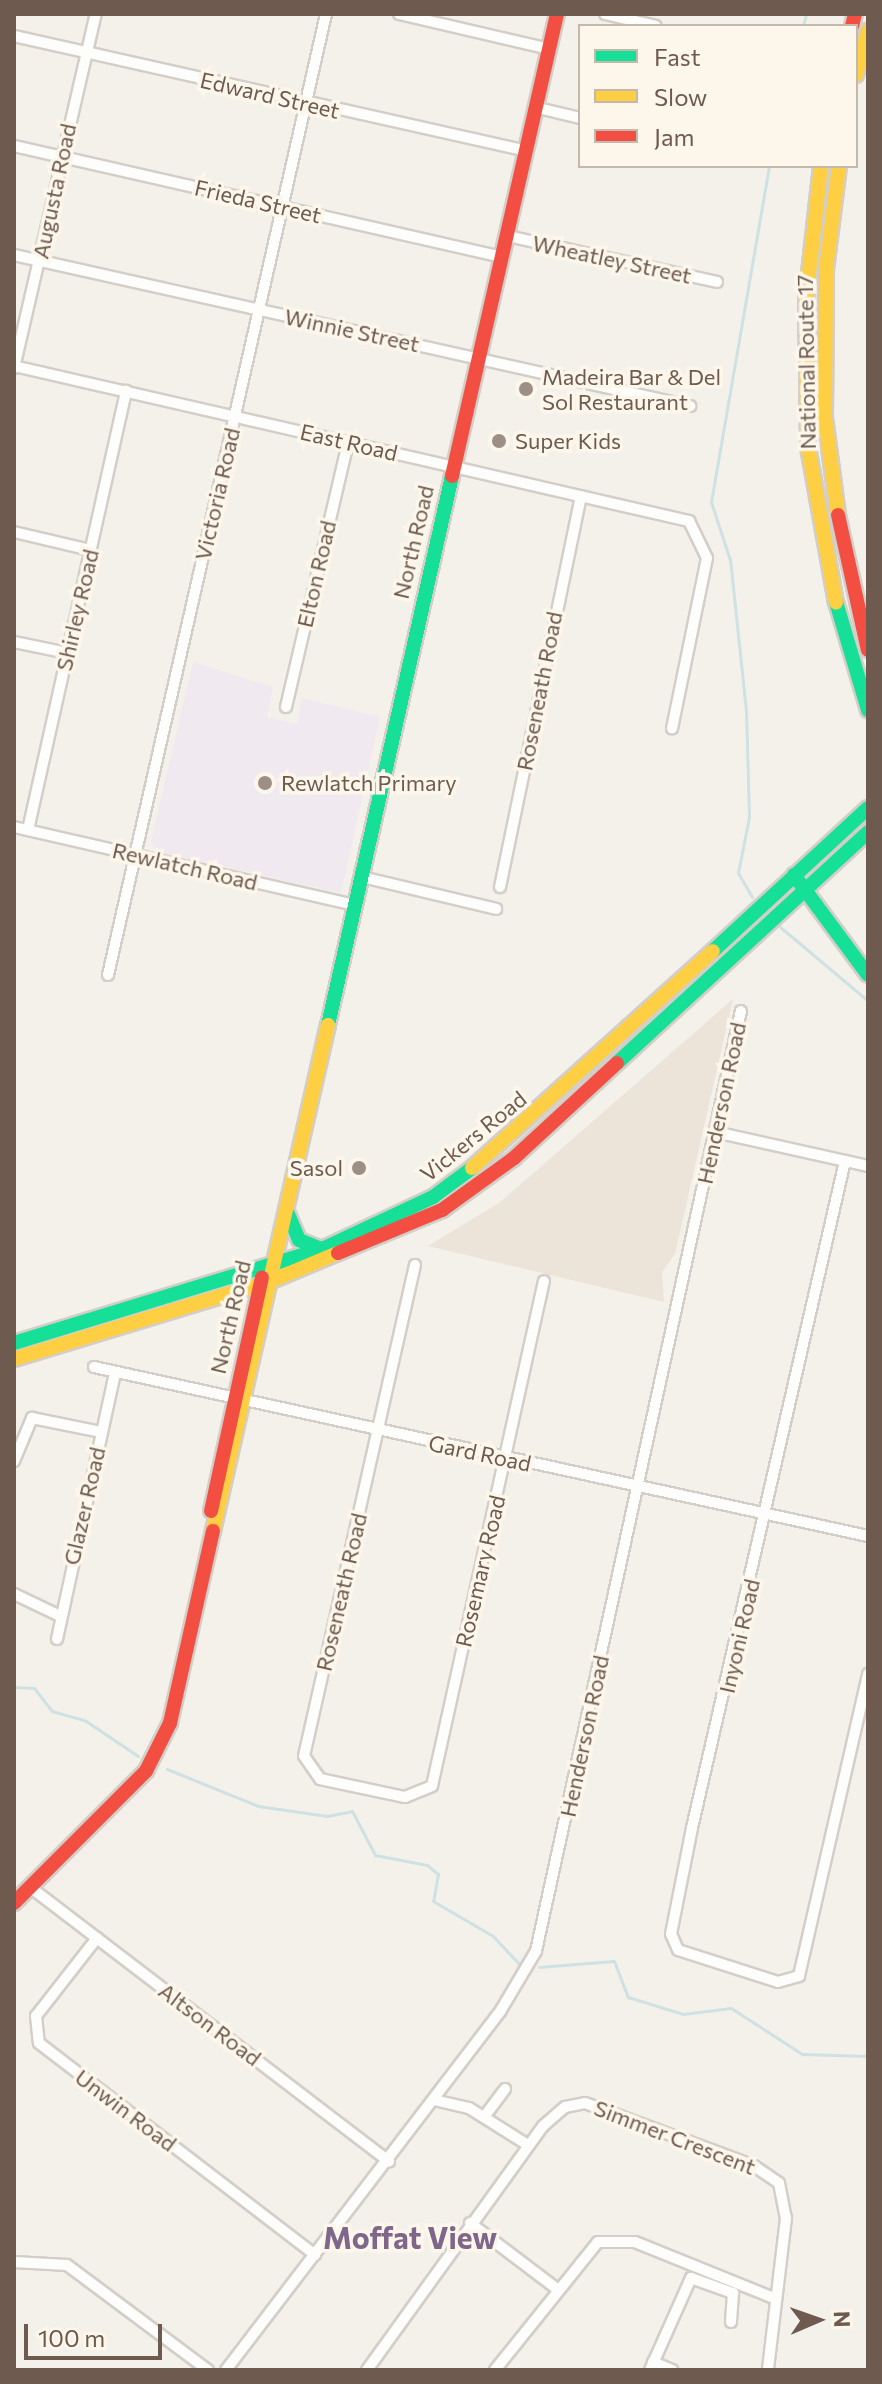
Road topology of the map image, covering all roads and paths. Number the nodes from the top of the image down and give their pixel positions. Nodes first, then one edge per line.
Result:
1 (96, 14) edge
2 (326, 14) edge
3 (399, 14) edge
4 (557, 14) edge
5 (605, 14) edge
6 (648, 24) edge
7 (868, 31) edge
8 (14, 36) edge
9 (549, 49) junction
10 (86, 52) junction
11 (858, 68) edge
12 (305, 103) junction
13 (538, 108) junction
14 (578, 118) edge
15 (14, 146) edge
16 (527, 151) junction
17 (60, 156) junction
18 (821, 168) edge
19 (839, 168) edge
20 (282, 206) junction
21 (508, 236) junction
22 (14, 255) edge
23 (502, 257) junction
24 (38, 261) junction
25 (717, 282) dead end
26 (259, 310) junction
27 (478, 358) junction
28 (14, 367) edge
29 (126, 391) junction
30 (690, 406) dead end
31 (235, 416) junction
32 (348, 443) junction
33 (453, 467) junction
34 (581, 496) junction
35 (14, 532) edge
36 (91, 550) junction
37 (14, 642) edge
38 (868, 650) edge
39 (67, 653) junction
40 (286, 707) dead end
41 (868, 710) edge
42 (672, 728) dead end
43 (866, 809) edge
44 (14, 827) edge
45 (28, 830) junction
46 (868, 832) edge
47 (134, 854) junction
48 (794, 875) junction
49 (362, 877) junction
50 (500, 887) dead end
51 (802, 889) junction
52 (355, 905) junction
53 (496, 909) dead end
54 (108, 975) dead end
55 (868, 975) edge
56 (741, 1011) dead end
57 (315, 1080) junction
58 (715, 1132) junction
59 (845, 1161) junction
60 (868, 1166) edge
61 (287, 1209) junction
62 (322, 1249) junction
63 (270, 1265) junction
64 (415, 1265) dead end
65 (544, 1281) dead end
66 (266, 1283) junction
67 (226, 1295) junction
68 (252, 1320) junction
69 (14, 1343) edge
70 (14, 1359) edge
71 (94, 1367) dead end
72 (115, 1373) junction
73 (240, 1401) junction
74 (377, 1431) junction
75 (101, 1432) junction
76 (505, 1458) junction
77 (14, 1461) edge
78 (637, 1487) junction
79 (768, 1514) junction
80 (868, 1536) edge
81 (14, 1594) edge
82 (58, 1615) junction
83 (57, 1639) dead end
84 (868, 1674) edge
85 (437, 1767) joint
86 (30, 1887) junction
87 (14, 1903) edge
88 (97, 1938) junction
89 (505, 2089) dead end
90 (434, 2100) junction
91 (484, 2117) junction
92 (528, 2145) junction
93 (389, 2161) junction
94 (470, 2223) junction
95 (315, 2255) junction
96 (14, 2262) edge
97 (556, 2288) junction
98 (776, 2299) junction
99 (731, 2322) dead end
100 (651, 2366) edge
101 (208, 2370) edge
102 (226, 2370) edge
103 (367, 2370) edge
104 (495, 2370) edge
105 (672, 2370) edge
106 (768, 2370) edge

1 - 10 street, Augusta Road
2 - 12 street, Victoria Road
3 - 9 street
4 - 9 main road, North Road
5 - 6 street
7 - 11 main road
8 - 10 street, Edward Street
9 - 13 main road, North Road
10 - 12 street, Edward Street
10 - 17 street, Augusta Road
12 - 16 street, Edward Street
12 - 20 street, Victoria Road
13 - 14 street
13 - 16 main road, North Road
15 - 17 street, Frieda Street
16 - 21 main road, North Road
17 - 20 street, Frieda Street
17 - 24 street, Augusta Road
18 - 41 main road
19 - 38 main road, National Route 17
20 - 23 street, Frieda Street
20 - 26 street, Victoria Road
21 - 23 main road, North Road
21 - 25 street, Wheatley Street
22 - 24 street, Winnie Street
23 - 27 main road, North Road
24 - 26 street, Winnie Street
24 - 28 street, Augusta Road
26 - 27 street, Winnie Street
26 - 31 street, Victoria Road
27 - 30 street, Winnie Street
27 - 33 main road, North Road
28 - 29 street, East Road
29 - 31 street, East Road
29 - 36 street, Shirley Road
31 - 32 street, East Road
31 - 47 street, Victoria Road
32 - 33 street, East Road
32 - 40 street, Elton Road
33 - 34 street, East Road
33 - 49 main road, North Road
34 - 42 street, East Road
34 - 50 street, Roseneath Road
35 - 36 street
36 - 39 street, Shirley Road
37 - 39 street
39 - 45 street, Shirley Road
43 - 48 main road, Vickers Road
44 - 45 street, Rewlatch Road
45 - 47 street, Rewlatch Road
46 - 51 main road, Vickers Road
47 - 52 street, Rewlatch Road
47 - 54 street, Victoria Road
48 - 51 main road
48 - 62 main road, Vickers Road
49 - 52 main road, North Road
49 - 53 street
51 - 55 main road
51 - 66 main road, Vickers Road
52 - 57 main road, North Road
56 - 58 street, Henderson Road
57 - 61 main road, North Road
57 - 63 main road, North Road
58 - 59 street
58 - 78 street, Henderson Road
59 - 60 street
59 - 79 street, Inyoni Road
61 - 62 main road
61 - 63 main road, North Road
62 - 63 main road, Vickers Road
63 - 66 main road, North Road
63 - 69 main road, Vickers Road
64 - 74 street, Roseneath Road
65 - 76 street, Rosemary Road
66 - 67 main road, Vickers Road
66 - 68 main road, North Road
66 - 73 main road, North Road
67 - 68 main road
67 - 70 main road, Vickers Road
68 - 73 main road, North Road
71 - 72 street, Gard Road
72 - 73 street, Gard Road
72 - 75 street, Glazer Road
73 - 74 street, Gard Road
73 - 86 main road, North Road
74 - 76 street, Gard Road
74 - 85 street, Roseneath Road
75 - 77 street
75 - 82 street, Glazer Road
76 - 78 street, Gard Road
76 - 85 street, Rosemary Road
78 - 79 street, Gard Road
78 - 90 street, Henderson Road
79 - 80 street, Gard Road
79 - 84 street, Inyoni Road
81 - 82 street
82 - 83 street, Glazer Road
86 - 87 main road, North Road
86 - 88 street, Altson Road
88 - 93 street, Altson Road
88 - 95 street, Unwin Road
89 - 91 street
90 - 91 street
90 - 93 street, Henderson Road
91 - 92 street
92 - 94 street, Simmer Crescent
92 - 98 street, Simmer Crescent
93 - 95 street, Henderson Road
94 - 97 street
94 - 103 street, Simmer Crescent
95 - 102 street, Henderson Road
96 - 101 street
97 - 98 street
97 - 104 street
98 - 106 street, Simmer Crescent
99 - 100 street
100 - 105 street

